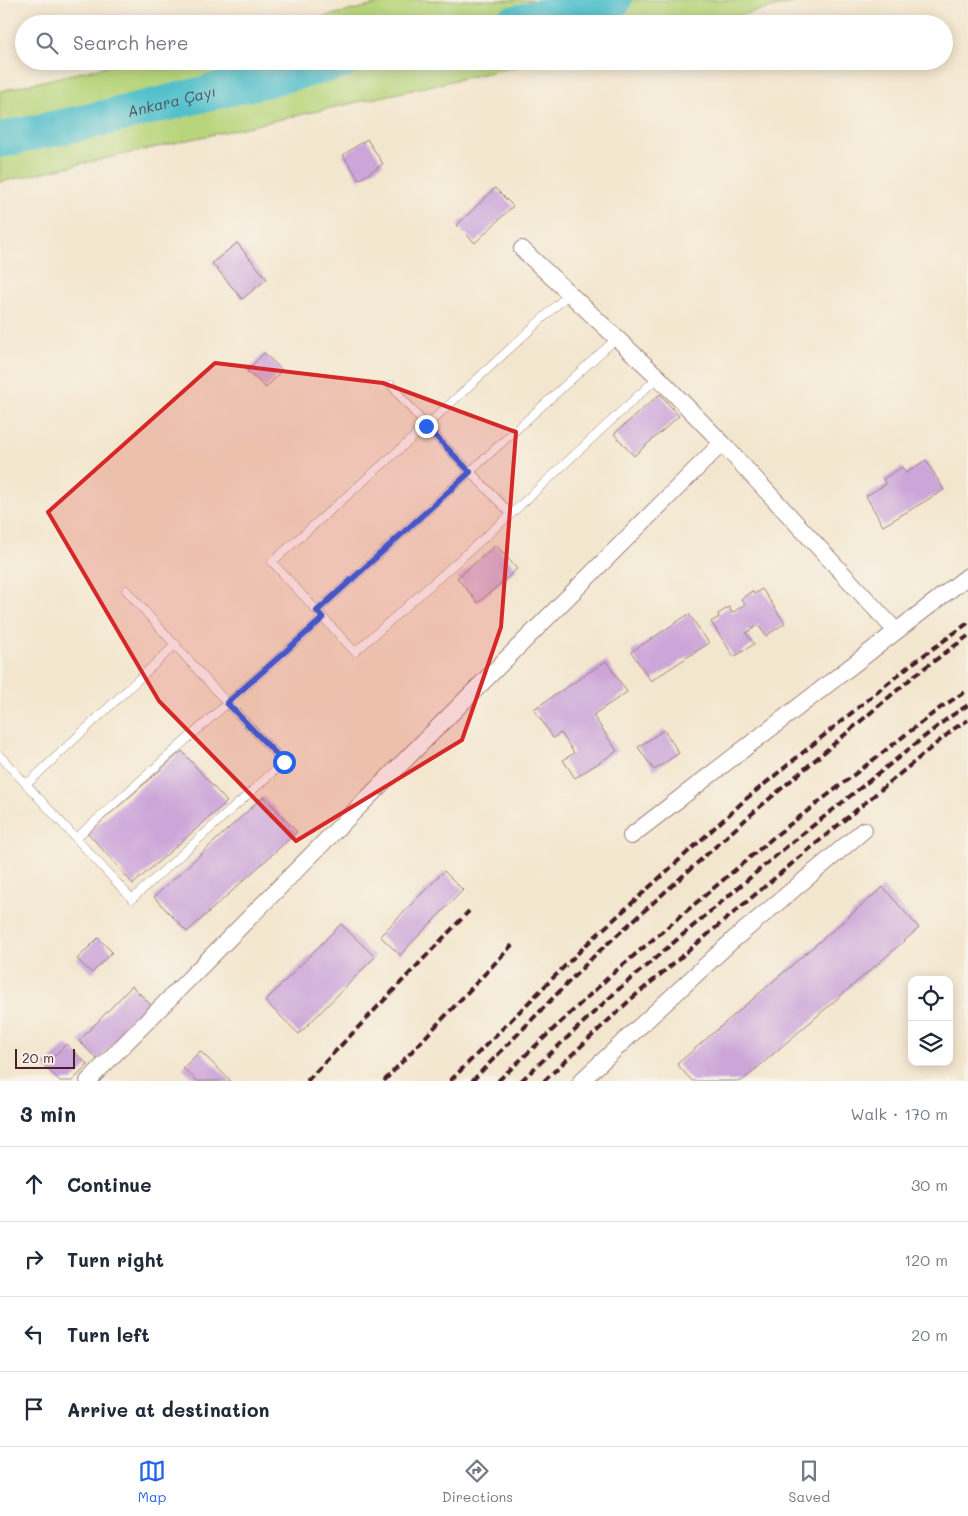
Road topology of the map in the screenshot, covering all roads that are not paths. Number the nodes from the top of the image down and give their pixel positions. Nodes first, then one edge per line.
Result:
1 (522, 249) dead end
2 (570, 293) junction
3 (617, 338) junction
4 (658, 377) junction
5 (391, 385) dead end
6 (426, 426) junction
7 (722, 443) junction
8 (470, 472) junction
9 (511, 514) junction
10 (968, 576) edge
11 (126, 590) dead end
12 (320, 614) junction
13 (896, 631) junction
14 (176, 644) junction
15 (227, 703) junction
16 (0, 756) edge
17 (27, 784) junction
18 (864, 830) dead end
19 (631, 836) dead end
20 (76, 838) junction
21 (88, 1081) edge
22 (581, 1081) edge

1 - 2 street
2 - 3 street
2 - 6 lane
3 - 4 street
3 - 8 lane
4 - 7 street
4 - 9 lane
5 - 6 lane
6 - 8 lane
6 - 12 lane
7 - 13 street
7 - 21 street
8 - 9 lane
8 - 12 lane
9 - 12 lane
10 - 13 street
11 - 14 lane
12 - 15 lane
13 - 19 street
14 - 15 lane
14 - 17 lane
15 - 20 lane
15 - 20 lane
16 - 17 lane
17 - 20 lane
18 - 22 street

